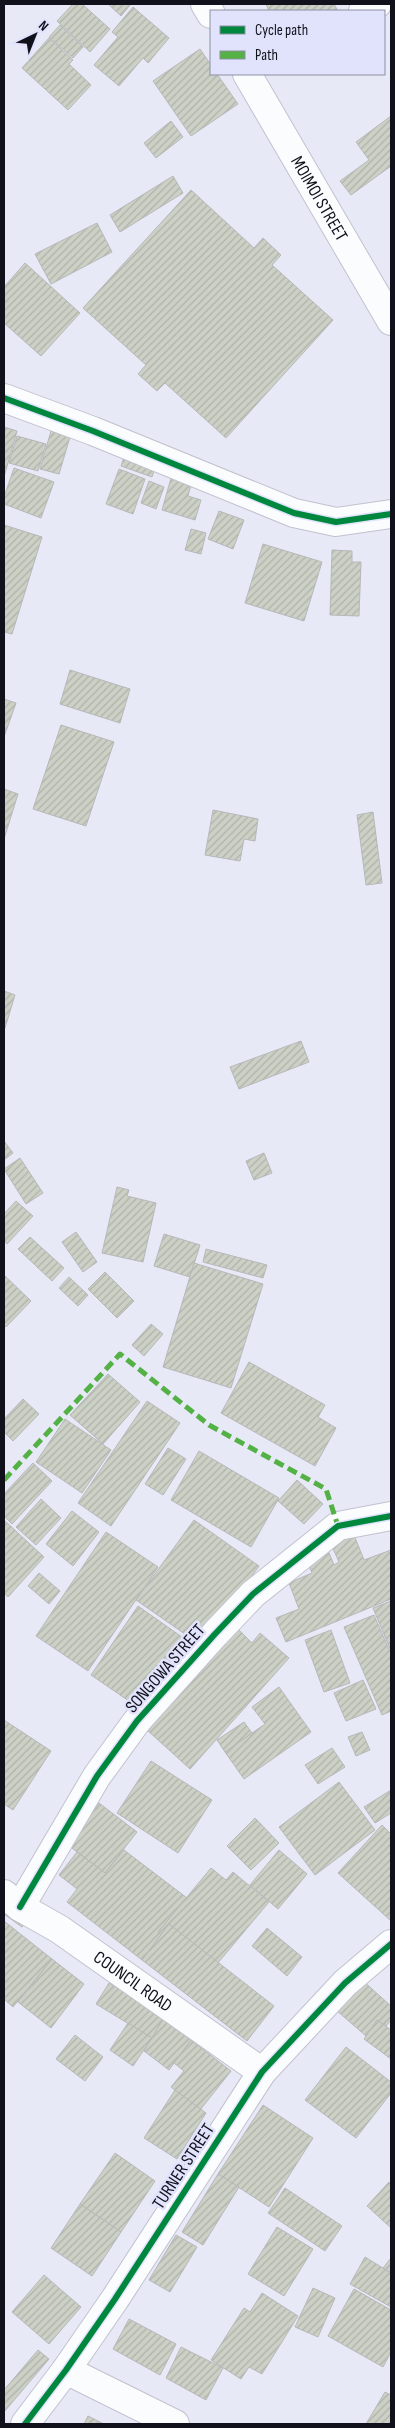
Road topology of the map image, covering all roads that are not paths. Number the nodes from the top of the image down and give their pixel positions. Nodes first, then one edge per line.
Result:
1 (377, 4) edge
2 (365, 10) edge
3 (249, 75) edge
4 (391, 321) edge
5 (4, 398) edge
6 (389, 512) edge
7 (391, 1516) edge
8 (12, 1900) edge
9 (391, 1944) edge
10 (262, 2072) junction
11 (66, 2370) junction
12 (25, 2424) edge
13 (175, 2424) edge

1 - 2 street
3 - 4 street, MOIMOI STREET
5 - 6 street
7 - 8 street, SONGOWA STREET
8 - 10 street, COUNCIL ROAD
9 - 10 street, TURNER STREET
10 - 11 street, TURNER STREET
11 - 12 street, TURNER STREET
11 - 13 street

